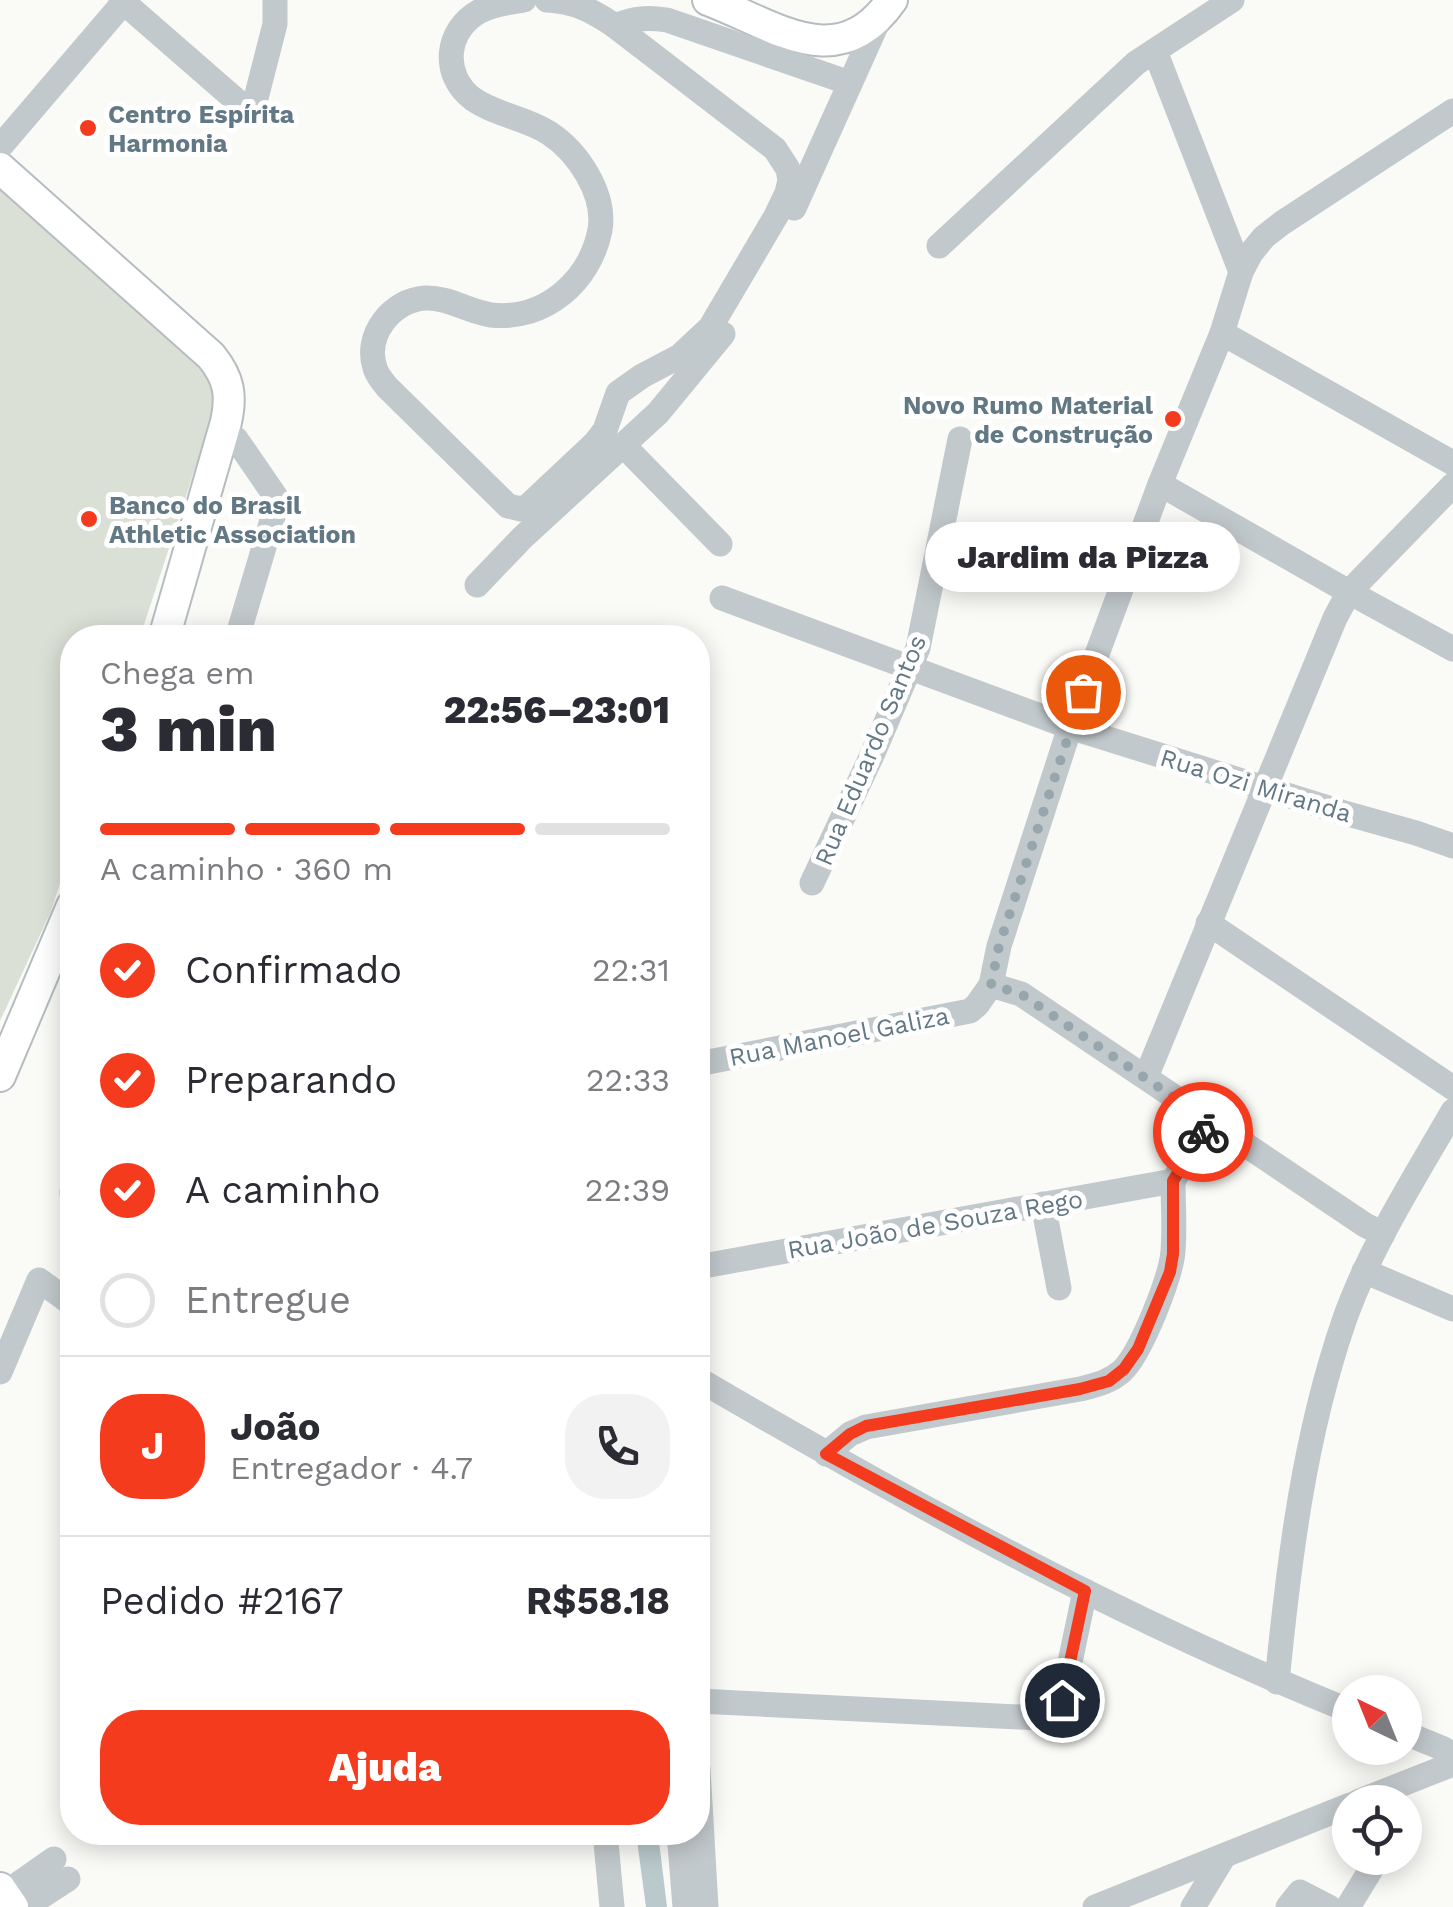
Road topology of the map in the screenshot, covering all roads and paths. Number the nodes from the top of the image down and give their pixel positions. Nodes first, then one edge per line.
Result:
1 (274, 0) edge
2 (524, 0) edge
3 (547, 0) edge
4 (708, 0) edge
5 (1232, 0) edge
6 (122, 1) edge
7 (886, 8) edge
8 (616, 26) junction
9 (1155, 51) junction
10 (850, 83) junction
11 (1453, 111) edge
12 (5, 141) edge
13 (0, 168) edge
14 (939, 246) dead end
15 (1241, 272) junction
16 (1222, 333) junction
17 (229, 436) junction
18 (960, 439) dead end
19 (623, 445) junction
20 (1453, 463) edge
21 (1160, 484) junction
22 (1453, 485) edge
23 (720, 544) dead end
24 (477, 585) dead end
25 (1349, 592) junction
26 (722, 598) dead end
27 (168, 625) edge
28 (241, 625) edge
29 (1453, 648) edge
30 (910, 669) junction
31 (1070, 727) junction
32 (1266, 789) junction
33 (1453, 846) edge
34 (812, 883) dead end
35 (1208, 922) junction
36 (60, 934) edge
37 (991, 985) junction
38 (710, 1062) edge
39 (0, 1076) edge
40 (1146, 1077) junction
41 (1453, 1088) edge
42 (1453, 1110) edge
43 (1210, 1122) junction
44 (1173, 1181) junction
45 (1043, 1204) junction
46 (1383, 1234) junction
47 (710, 1265) edge
48 (1364, 1271) junction
49 (1058, 1288) dead end
50 (60, 1296) edge
51 (1453, 1309) edge
52 (0, 1372) edge
53 (710, 1386) edge
54 (826, 1454) junction
55 (1085, 1591) junction
56 (1278, 1682) junction
57 (710, 1702) edge
58 (1332, 1704) edge
59 (1422, 1741) edge
60 (1453, 1760) edge
61 (1396, 1785) edge
62 (1332, 1812) edge
63 (606, 1845) edge
64 (680, 1845) edge
65 (702, 1845) edge
66 (1224, 1856) junction
67 (61, 1869) dead end
68 (1368, 1875) edge
69 (11, 1899) edge
70 (612, 1907) edge
71 (685, 1907) edge
72 (706, 1907) edge
73 (1096, 1907) edge
74 (1193, 1907) edge
75 (1288, 1907) edge
76 (1329, 1907) edge
77 (1348, 1907) edge

1 - 6 street
2 - 8 street
3 - 8 street
4 - 7 main road
5 - 9 street
6 - 12 street
7 - 10 street
8 - 10 street
9 - 14 street
9 - 15 street
10 - 19 street
11 - 15 street
13 - 17 main road
15 - 16 street
16 - 20 street
16 - 21 street
17 - 27 main road
17 - 28 street
18 - 30 street, Rua Eduardo Santos
19 - 23 street
19 - 24 street
21 - 25 street
21 - 31 street
22 - 25 street
25 - 29 street
25 - 32 street
26 - 30 street, Rua Ozi Miranda
30 - 31 street, Rua Ozi Miranda
30 - 34 street, Rua Eduardo Santos
31 - 32 street, Rua Ozi Miranda
31 - 37 street
32 - 33 street, Rua Ozi Miranda
32 - 35 street
35 - 40 street
35 - 41 street
36 - 39 main road
37 - 38 street, Rua Manoel Galiza
37 - 40 street
40 - 43 street
42 - 46 street
43 - 44 street
43 - 46 street
44 - 45 street, Rua João de Souza Rego
44 - 54 street
45 - 47 street, Rua João de Souza Rego
45 - 49 street
46 - 48 street
48 - 51 street
48 - 56 street
50 - 52 street
53 - 54 street
54 - 55 street
55 - 56 street
55 - 57 street
56 - 58 street
59 - 60 street
60 - 61 street
62 - 66 street
63 - 70 street
64 - 71 street
65 - 72 street
66 - 73 street
66 - 74 street
67 - 69 street
68 - 77 street
75 - 76 street

